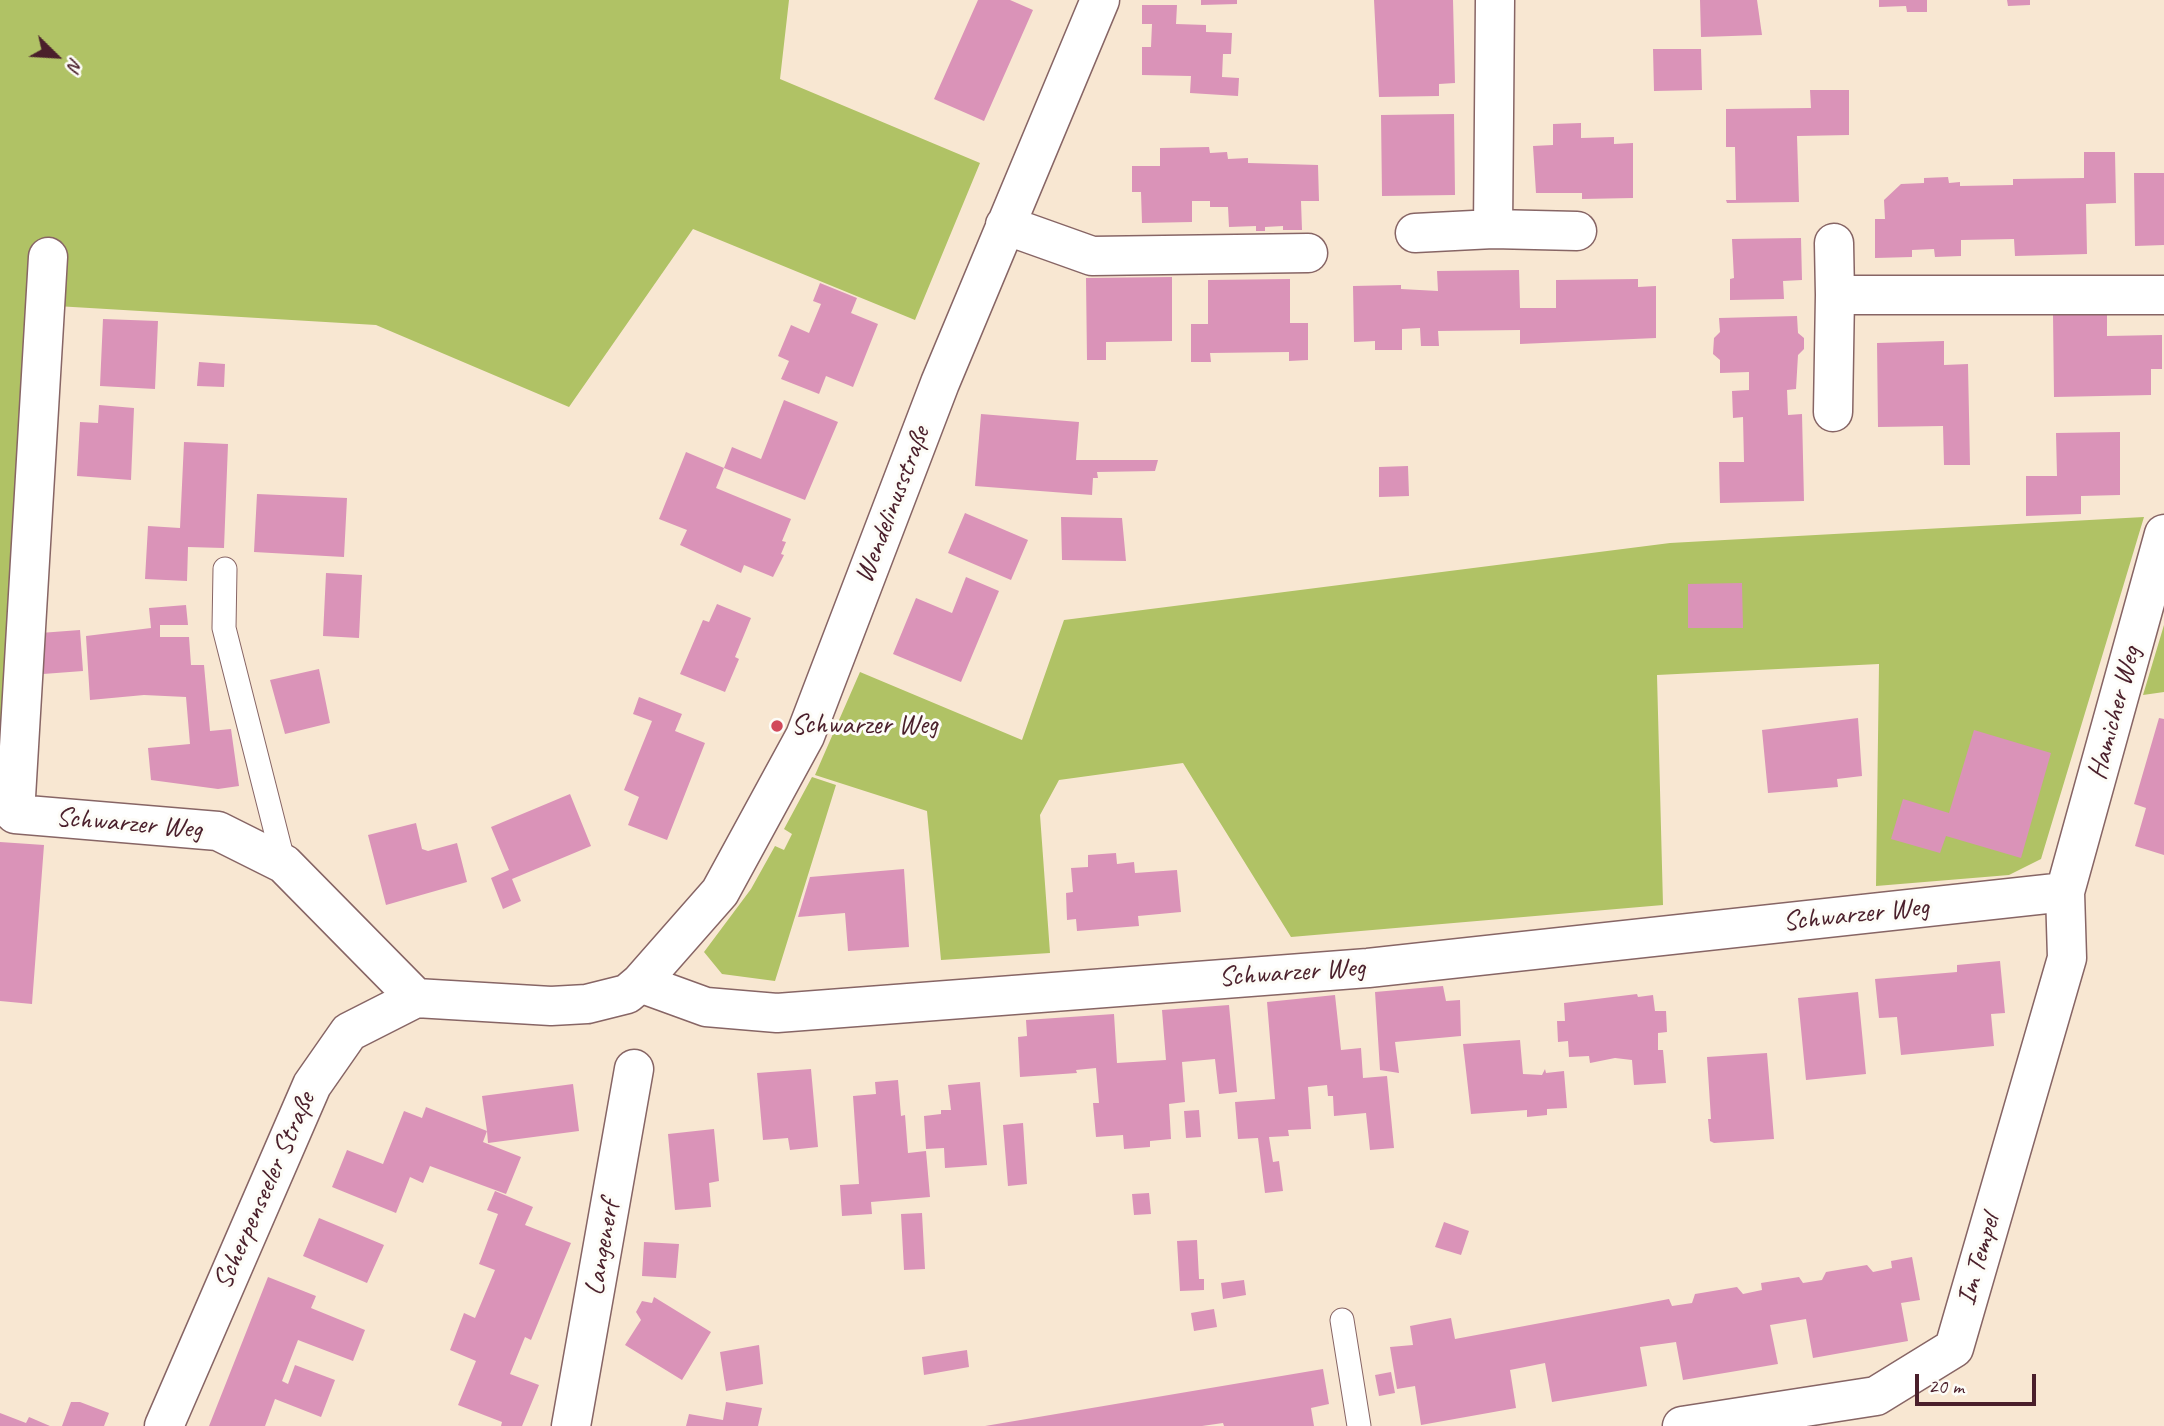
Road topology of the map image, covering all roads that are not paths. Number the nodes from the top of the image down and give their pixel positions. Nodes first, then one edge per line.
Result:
1 (1100, 0) edge
2 (1495, 0) edge
3 (1005, 225) junction
4 (1493, 229) junction
5 (1577, 231) dead end
6 (1415, 233) dead end
7 (1834, 243) dead end
8 (1308, 253) dead end
9 (48, 257) dead end
10 (1835, 295) junction
11 (2164, 295) edge
12 (1833, 412) dead end
13 (2164, 534) edge
14 (225, 569) dead end
15 (284, 864) junction
16 (2066, 892) junction
17 (640, 983) junction
18 (416, 998) junction
19 (634, 1069) dead end
20 (1342, 1320) dead end
21 (164, 1426) edge
22 (572, 1426) edge
23 (1359, 1426) edge
24 (1682, 1426) edge

1 - 3 street, Wendelinusstraße
2 - 4 street
3 - 8 street
3 - 17 street, Wendelinusstraße
4 - 5 street
4 - 6 street
7 - 10 street
9 - 15 street, Schwarzer Weg
10 - 11 street
10 - 12 street
13 - 16 street, Hamicher Weg
14 - 15 lane
15 - 18 street, Schwarzer Weg
16 - 17 street, Schwarzer Weg
16 - 24 street, Im Tempel
17 - 18 street
18 - 21 street, Scherpenseeler Straße
19 - 22 street, Langenerf
20 - 23 lane

